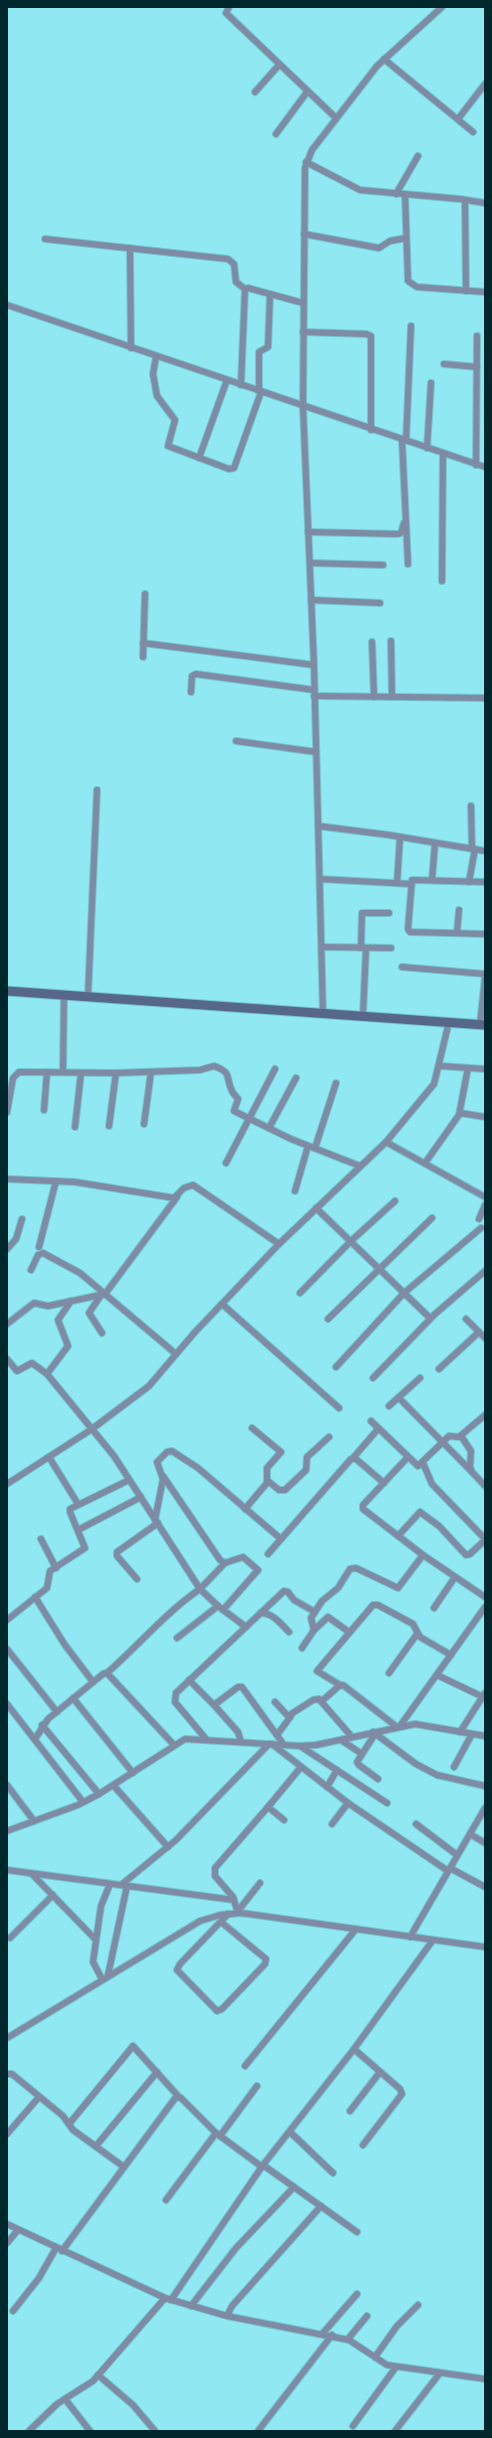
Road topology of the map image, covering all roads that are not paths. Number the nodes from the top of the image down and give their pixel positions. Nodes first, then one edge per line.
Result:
1 (229, 7) edge
2 (442, 7) edge
3 (384, 58) junction
4 (279, 65) junction
5 (485, 84) edge
6 (255, 92) dead end
7 (307, 92) junction
8 (336, 118) junction
9 (458, 119) junction
10 (473, 132) dead end
11 (276, 134) dead end
12 (418, 156) dead end
13 (306, 162) junction
14 (396, 194) junction
15 (406, 195) junction
16 (466, 200) junction
17 (485, 204) edge
18 (304, 234) junction
19 (406, 238) junction
20 (45, 239) dead end
21 (130, 248) junction
22 (245, 289) junction
23 (466, 291) junction
24 (485, 292) edge
25 (270, 294) junction
26 (303, 303) junction
27 (7, 306) edge
28 (411, 326) dead end
29 (303, 332) junction
30 (477, 336) dead end
31 (130, 348) junction
32 (156, 356) junction
33 (444, 364) dead end
34 (477, 367) junction
35 (227, 380) junction
36 (432, 383) dead end
37 (241, 385) junction
38 (260, 392) junction
39 (303, 407) junction
40 (371, 430) junction
41 (404, 441) junction
42 (427, 448) junction
43 (443, 453) junction
44 (199, 458) junction
45 (476, 465) junction
46 (485, 468) edge
47 (406, 523) junction
48 (308, 532) junction
49 (310, 562) junction
50 (408, 564) dead end
51 (383, 565) dead end
52 (442, 581) dead end
53 (145, 594) dead end
54 (311, 600) junction
55 (380, 603) dead end
56 (391, 641) dead end
57 (372, 642) dead end
58 (143, 643) junction
59 (142, 657) dead end
60 (314, 665) junction
61 (191, 692) dead end
62 (314, 693) junction
63 (374, 697) junction
64 (392, 697) junction
65 (485, 698) edge
66 (236, 741) dead end
67 (316, 752) junction
68 (97, 790) dead end
69 (471, 806) dead end
70 (318, 826) junction
71 (400, 837) junction
72 (434, 843) junction
73 (473, 849) junction
74 (485, 851) edge
75 (320, 879) junction
76 (432, 880) junction
77 (469, 882) junction
78 (485, 882) edge
79 (397, 883) junction
80 (411, 884) junction
81 (459, 910) dead end
82 (389, 913) dead end
83 (457, 933) junction
84 (485, 934) edge
85 (322, 947) junction
86 (363, 948) junction
87 (391, 948) dead end
88 (402, 967) dead end
89 (485, 974) edge
90 (485, 978) edge
91 (7, 991) edge
92 (64, 995) junction
93 (88, 996) junction
94 (323, 1013) junction
95 (363, 1016) junction
96 (449, 1022) junction
97 (483, 1025) edge
98 (440, 1066) junction
99 (468, 1068) junction
100 (275, 1069) dead end
101 (485, 1069) edge
102 (47, 1072) junction
103 (63, 1072) junction
104 (150, 1072) junction
105 (81, 1073) junction
106 (116, 1073) junction
107 (296, 1078) dead end
108 (336, 1083) dead end
109 (44, 1110) dead end
110 (7, 1112) edge
111 (460, 1113) junction
112 (485, 1117) edge
113 (249, 1118) junction
114 (144, 1124) dead end
115 (109, 1126) dead end
116 (75, 1127) dead end
117 (269, 1128) junction
118 (386, 1142) junction
119 (312, 1147) junction
120 (226, 1163) dead end
121 (425, 1163) junction
122 (360, 1166) junction
123 (7, 1179) edge
124 (56, 1181) junction
125 (295, 1191) dead end
126 (177, 1197) junction
127 (485, 1197) edge
128 (395, 1201) dead end
129 (485, 1205) edge
130 (316, 1208) junction
131 (22, 1218) dead end
132 (432, 1218) dead end
133 (479, 1219) dead end
134 (481, 1228) dead end
135 (351, 1242) junction
136 (279, 1244) junction
137 (39, 1247) dead end
138 (7, 1249) edge
139 (379, 1268) junction
140 (31, 1270) dead end
141 (485, 1271) edge
142 (300, 1293) dead end
143 (404, 1293) junction
144 (103, 1294) junction
145 (71, 1301) junction
146 (222, 1304) junction
147 (430, 1318) junction
148 (328, 1319) dead end
149 (466, 1319) dead end
150 (7, 1324) edge
151 (479, 1332) junction
152 (102, 1333) dead end
153 (485, 1338) edge
154 (176, 1354) junction
155 (7, 1358) edge
156 (336, 1367) dead end
157 (439, 1369) dead end
158 (47, 1374) junction
159 (373, 1378) dead end
160 (420, 1378) dead end
161 (399, 1398) junction
162 (389, 1406) dead end
163 (339, 1408) dead end
164 (485, 1415) edge
165 (371, 1421) dead end
166 (252, 1428) dead end
167 (92, 1429) junction
168 (378, 1429) junction
169 (461, 1436) junction
170 (329, 1437) dead end
171 (442, 1443) junction
172 (49, 1457) junction
173 (408, 1457) junction
174 (353, 1458) junction
175 (423, 1463) junction
176 (472, 1472) junction
177 (162, 1475) junction
178 (129, 1480) junction
179 (268, 1481) junction
180 (384, 1483) junction
181 (7, 1484) edge
182 (485, 1486) edge
183 (141, 1497) junction
184 (78, 1504) junction
185 (245, 1509) junction
186 (156, 1521) junction
187 (78, 1530) junction
188 (398, 1536) junction
189 (41, 1539) dead end
190 (281, 1539) junction
191 (485, 1539) edge
192 (268, 1554) dead end
193 (422, 1555) junction
194 (225, 1563) junction
195 (56, 1568) junction
196 (455, 1577) junction
197 (137, 1579) dead end
198 (200, 1589) junction
199 (35, 1597) junction
200 (485, 1597) edge
201 (485, 1607) edge
202 (220, 1608) junction
203 (434, 1608) dead end
204 (315, 1612) junction
205 (261, 1613) junction
206 (7, 1620) edge
207 (246, 1627) junction
208 (314, 1630) junction
209 (289, 1632) dead end
210 (349, 1632) junction
211 (418, 1634) junction
212 (177, 1638) dead end
213 (302, 1648) dead end
214 (7, 1649) edge
215 (451, 1654) junction
216 (107, 1673) junction
217 (388, 1673) dead end
218 (437, 1675) junction
219 (189, 1680) junction
220 (94, 1682) junction
221 (340, 1685) junction
222 (484, 1695) edge
223 (73, 1698) junction
224 (322, 1701) junction
225 (275, 1702) dead end
226 (7, 1704) edge
227 (214, 1705) junction
228 (57, 1712) junction
229 (290, 1716) junction
230 (42, 1725) junction
231 (398, 1726) junction
232 (460, 1732) junction
233 (374, 1733) junction
234 (472, 1734) junction
235 (277, 1735) junction
236 (485, 1736) edge
237 (352, 1737) junction
238 (35, 1739) junction
239 (206, 1739) junction
240 (341, 1740) junction
241 (241, 1742) junction
242 (270, 1744) junction
243 (174, 1745) junction
244 (284, 1745) junction
245 (300, 1746) junction
246 (362, 1754) junction
247 (301, 1767) junction
248 (454, 1767) dead end
249 (337, 1770) junction
250 (133, 1773) junction
251 (378, 1779) dead end
252 (7, 1785) edge
253 (114, 1786) junction
254 (485, 1786) edge
255 (327, 1787) junction
256 (99, 1794) junction
257 (83, 1802) junction
258 (387, 1802) dead end
259 (348, 1803) junction
260 (268, 1806) junction
261 (485, 1808) edge
262 (284, 1820) dead end
263 (34, 1821) junction
264 (332, 1824) dead end
265 (416, 1824) dead end
266 (7, 1831) edge
267 (470, 1834) junction
268 (485, 1843) edge
269 (168, 1847) junction
270 (458, 1855) junction
271 (449, 1869) junction
272 (7, 1870) edge
273 (32, 1874) junction
274 (260, 1883) dead end
275 (110, 1884) junction
276 (124, 1886) junction
277 (484, 1887) edge
278 (53, 1895) junction
279 (234, 1900) junction
280 (238, 1912) junction
281 (228, 1914) junction
282 (221, 1922) junction
283 (356, 1929) junction
284 (410, 1936) junction
285 (10, 1938) dead end
286 (96, 1940) junction
287 (433, 1940) junction
288 (485, 1947) edge
289 (108, 1975) junction
290 (102, 1979) junction
291 (7, 2038) edge
292 (354, 2049) junction
293 (245, 2066) dead end
294 (157, 2072) junction
295 (380, 2072) junction
296 (7, 2074) edge
297 (257, 2086) dead end
298 (39, 2096) junction
299 (179, 2097) junction
300 (350, 2111) dead end
301 (69, 2124) junction
302 (290, 2132) junction
303 (7, 2134) edge
304 (218, 2134) junction
305 (363, 2145) dead end
306 (96, 2146) junction
307 (262, 2166) junction
308 (124, 2167) junction
309 (333, 2173) dead end
310 (294, 2187) junction
311 (166, 2200) dead end
312 (321, 2206) junction
313 (7, 2224) edge
314 (18, 2230) junction
315 (357, 2232) dead end
316 (7, 2243) edge
317 (59, 2249) junction
318 (357, 2294) dead end
319 (168, 2299) junction
320 (418, 2305) dead end
321 (191, 2306) junction
322 (13, 2311) dead end
323 (227, 2316) junction
324 (367, 2316) dead end
325 (323, 2333) junction
326 (332, 2335) junction
327 (348, 2339) junction
328 (375, 2357) junction
329 (396, 2367) junction
330 (440, 2373) junction
331 (98, 2376) junction
332 (485, 2379) edge
333 (65, 2399) junction
334 (353, 2426) dead end
335 (261, 2430) edge
336 (29, 2431) edge
337 (90, 2431) edge
338 (155, 2431) edge
339 (395, 2431) edge

1 - 4 street
2 - 3 street
3 - 8 street
3 - 9 street
4 - 6 street
4 - 7 street
5 - 9 street
7 - 8 street
7 - 11 street
8 - 13 street
9 - 10 street
12 - 14 street
13 - 14 street
13 - 18 street
14 - 15 street
15 - 16 street
15 - 19 street
16 - 17 street
16 - 23 street
18 - 19 street
18 - 26 street
19 - 23 street
20 - 21 street
21 - 22 street
21 - 31 street
22 - 25 street
22 - 37 street
23 - 24 street
25 - 26 street
25 - 38 street
26 - 29 street
27 - 31 street
28 - 41 street
29 - 39 street
29 - 40 street
30 - 34 street
31 - 32 street
32 - 35 street
32 - 44 street
33 - 34 street
34 - 45 street
35 - 37 street
35 - 44 street
36 - 42 street
37 - 38 street
38 - 39 street
38 - 44 street
39 - 40 street
39 - 48 street
40 - 41 street
41 - 42 street
41 - 47 street
42 - 43 street
43 - 45 street
43 - 52 street
45 - 46 street
47 - 48 street
47 - 50 street
48 - 49 street
49 - 51 street
49 - 54 street
53 - 58 street
54 - 55 street
54 - 60 street
56 - 64 street
57 - 63 street
58 - 59 street
58 - 60 street
60 - 62 street
61 - 62 street
62 - 63 street
62 - 67 street
63 - 64 street
64 - 65 street
66 - 67 street
67 - 70 street
68 - 93 street
69 - 73 street
70 - 71 street
70 - 75 street
71 - 72 street
71 - 79 street
72 - 73 street
72 - 76 street
73 - 74 street
73 - 77 street
75 - 79 street
75 - 85 street
76 - 77 street
76 - 80 street
77 - 78 street
79 - 80 street
80 - 83 street
81 - 83 street
82 - 86 street
83 - 84 street
85 - 86 street
85 - 94 street
86 - 87 street
86 - 95 street
88 - 89 street
90 - 97 street
91 - 92 main road
92 - 93 main road
92 - 103 street
93 - 94 main road
94 - 95 main road
95 - 96 main road
96 - 97 main road
96 - 98 street
98 - 99 street
98 - 118 street
99 - 101 street
99 - 111 street
100 - 113 street
102 - 103 street
102 - 109 street
102 - 110 street
103 - 105 street
104 - 106 street
104 - 113 street
104 - 114 street
105 - 106 street
105 - 116 street
106 - 115 street
107 - 117 street
108 - 119 street
111 - 112 street
111 - 121 street
113 - 117 street
113 - 120 street
117 - 119 street
118 - 121 street
118 - 122 street
119 - 122 street
119 - 125 street
121 - 127 street
122 - 130 street
123 - 124 street
124 - 126 street
124 - 137 street
126 - 136 street
126 - 144 street
128 - 135 street
129 - 133 street
130 - 135 street
130 - 136 street
131 - 138 street
132 - 139 street
134 - 143 street
135 - 139 street
135 - 142 street
136 - 146 street
139 - 143 street
139 - 148 street
140 - 144 street
141 - 147 street
143 - 147 street
143 - 156 street
144 - 145 street
144 - 152 street
144 - 154 street
145 - 150 street
145 - 158 street
146 - 154 street
146 - 163 street
147 - 159 street
149 - 151 street
151 - 153 street
151 - 157 street
154 - 167 street
155 - 158 street
158 - 167 street
160 - 161 street
161 - 162 street
161 - 171 street
164 - 169 street
165 - 168 street
166 - 179 street
167 - 172 street
167 - 178 street
168 - 173 street
168 - 174 street
169 - 171 street
169 - 176 street
170 - 179 street
171 - 175 street
171 - 176 street
172 - 181 street
172 - 184 street
173 - 175 street
173 - 180 street
174 - 180 street
174 - 190 street
175 - 191 street
176 - 182 street
177 - 185 street
177 - 186 street
177 - 194 street
178 - 183 street
178 - 184 street
179 - 185 street
180 - 188 street
183 - 186 street
183 - 187 street
184 - 187 street
185 - 190 street
186 - 197 street
186 - 198 street
187 - 195 street
188 - 191 street
188 - 193 street
189 - 195 street
190 - 192 street
193 - 196 street
193 - 204 street
194 - 198 street
194 - 202 street
195 - 199 street
196 - 200 street
196 - 203 street
198 - 202 street
198 - 216 street
199 - 206 street
199 - 220 street
201 - 215 street
202 - 207 street
202 - 212 street
204 - 205 street
204 - 208 street
205 - 207 street
205 - 209 street
207 - 219 street
208 - 210 street
208 - 213 street
210 - 211 street
210 - 221 street
211 - 215 street
211 - 217 street
214 - 228 street
215 - 218 street
216 - 220 street
216 - 243 street
218 - 222 street
218 - 231 street
219 - 227 street
219 - 239 street
220 - 223 street
221 - 224 street
221 - 231 street
222 - 232 street
223 - 228 street
223 - 250 street
224 - 229 street
224 - 237 street
225 - 229 street
226 - 238 street
227 - 235 street
227 - 241 street
228 - 230 street
229 - 235 street
230 - 238 street
230 - 256 street
231 - 232 street
231 - 233 street
232 - 234 street
233 - 237 street
233 - 246 street
233 - 254 street
234 - 236 street
234 - 248 street
235 - 244 street
237 - 240 street
238 - 257 street
239 - 241 street
239 - 243 street
240 - 245 street
240 - 246 street
241 - 242 street
242 - 244 street
242 - 247 street
242 - 269 street
243 - 250 street
244 - 245 street
245 - 249 street
246 - 251 street
247 - 255 street
247 - 260 street
249 - 255 street
249 - 258 street
250 - 253 street
252 - 263 street
253 - 256 street
253 - 269 street
255 - 259 street
256 - 257 street
257 - 263 street
259 - 264 street
259 - 271 street
260 - 262 street
260 - 279 street
261 - 267 street
263 - 266 street
265 - 270 street
267 - 268 street
267 - 270 street
269 - 276 street
270 - 271 street
271 - 277 street
271 - 284 street
272 - 273 street
273 - 275 street
273 - 278 street
274 - 280 street
275 - 276 street
275 - 286 street
276 - 279 street
276 - 289 street
278 - 285 street
278 - 286 street
279 - 280 street
280 - 281 street
280 - 283 street
281 - 282 street
281 - 289 street
282 - 282 street
283 - 284 street
283 - 293 street
284 - 287 street
286 - 290 street
287 - 288 street
287 - 292 street
289 - 290 street
290 - 291 street
292 - 295 street
292 - 302 street
294 - 299 street
294 - 301 street
294 - 306 street
295 - 300 street
295 - 305 street
296 - 298 street
297 - 304 street
298 - 301 street
298 - 303 street
299 - 304 street
299 - 308 street
301 - 306 street
302 - 307 street
302 - 309 street
304 - 307 street
304 - 311 street
306 - 308 street
307 - 310 street
307 - 319 street
308 - 317 street
310 - 312 street
310 - 321 street
312 - 315 street
312 - 323 street
313 - 314 street
314 - 316 street
314 - 317 street
317 - 319 street
317 - 322 street
318 - 325 street
319 - 321 street
319 - 331 street
320 - 328 street
321 - 323 street
323 - 325 street
324 - 327 street
325 - 326 street
326 - 327 street
326 - 335 street
327 - 328 street
328 - 329 street
329 - 330 street
329 - 334 street
330 - 332 street
330 - 339 street
331 - 333 street
331 - 338 street
333 - 336 street
333 - 337 street

